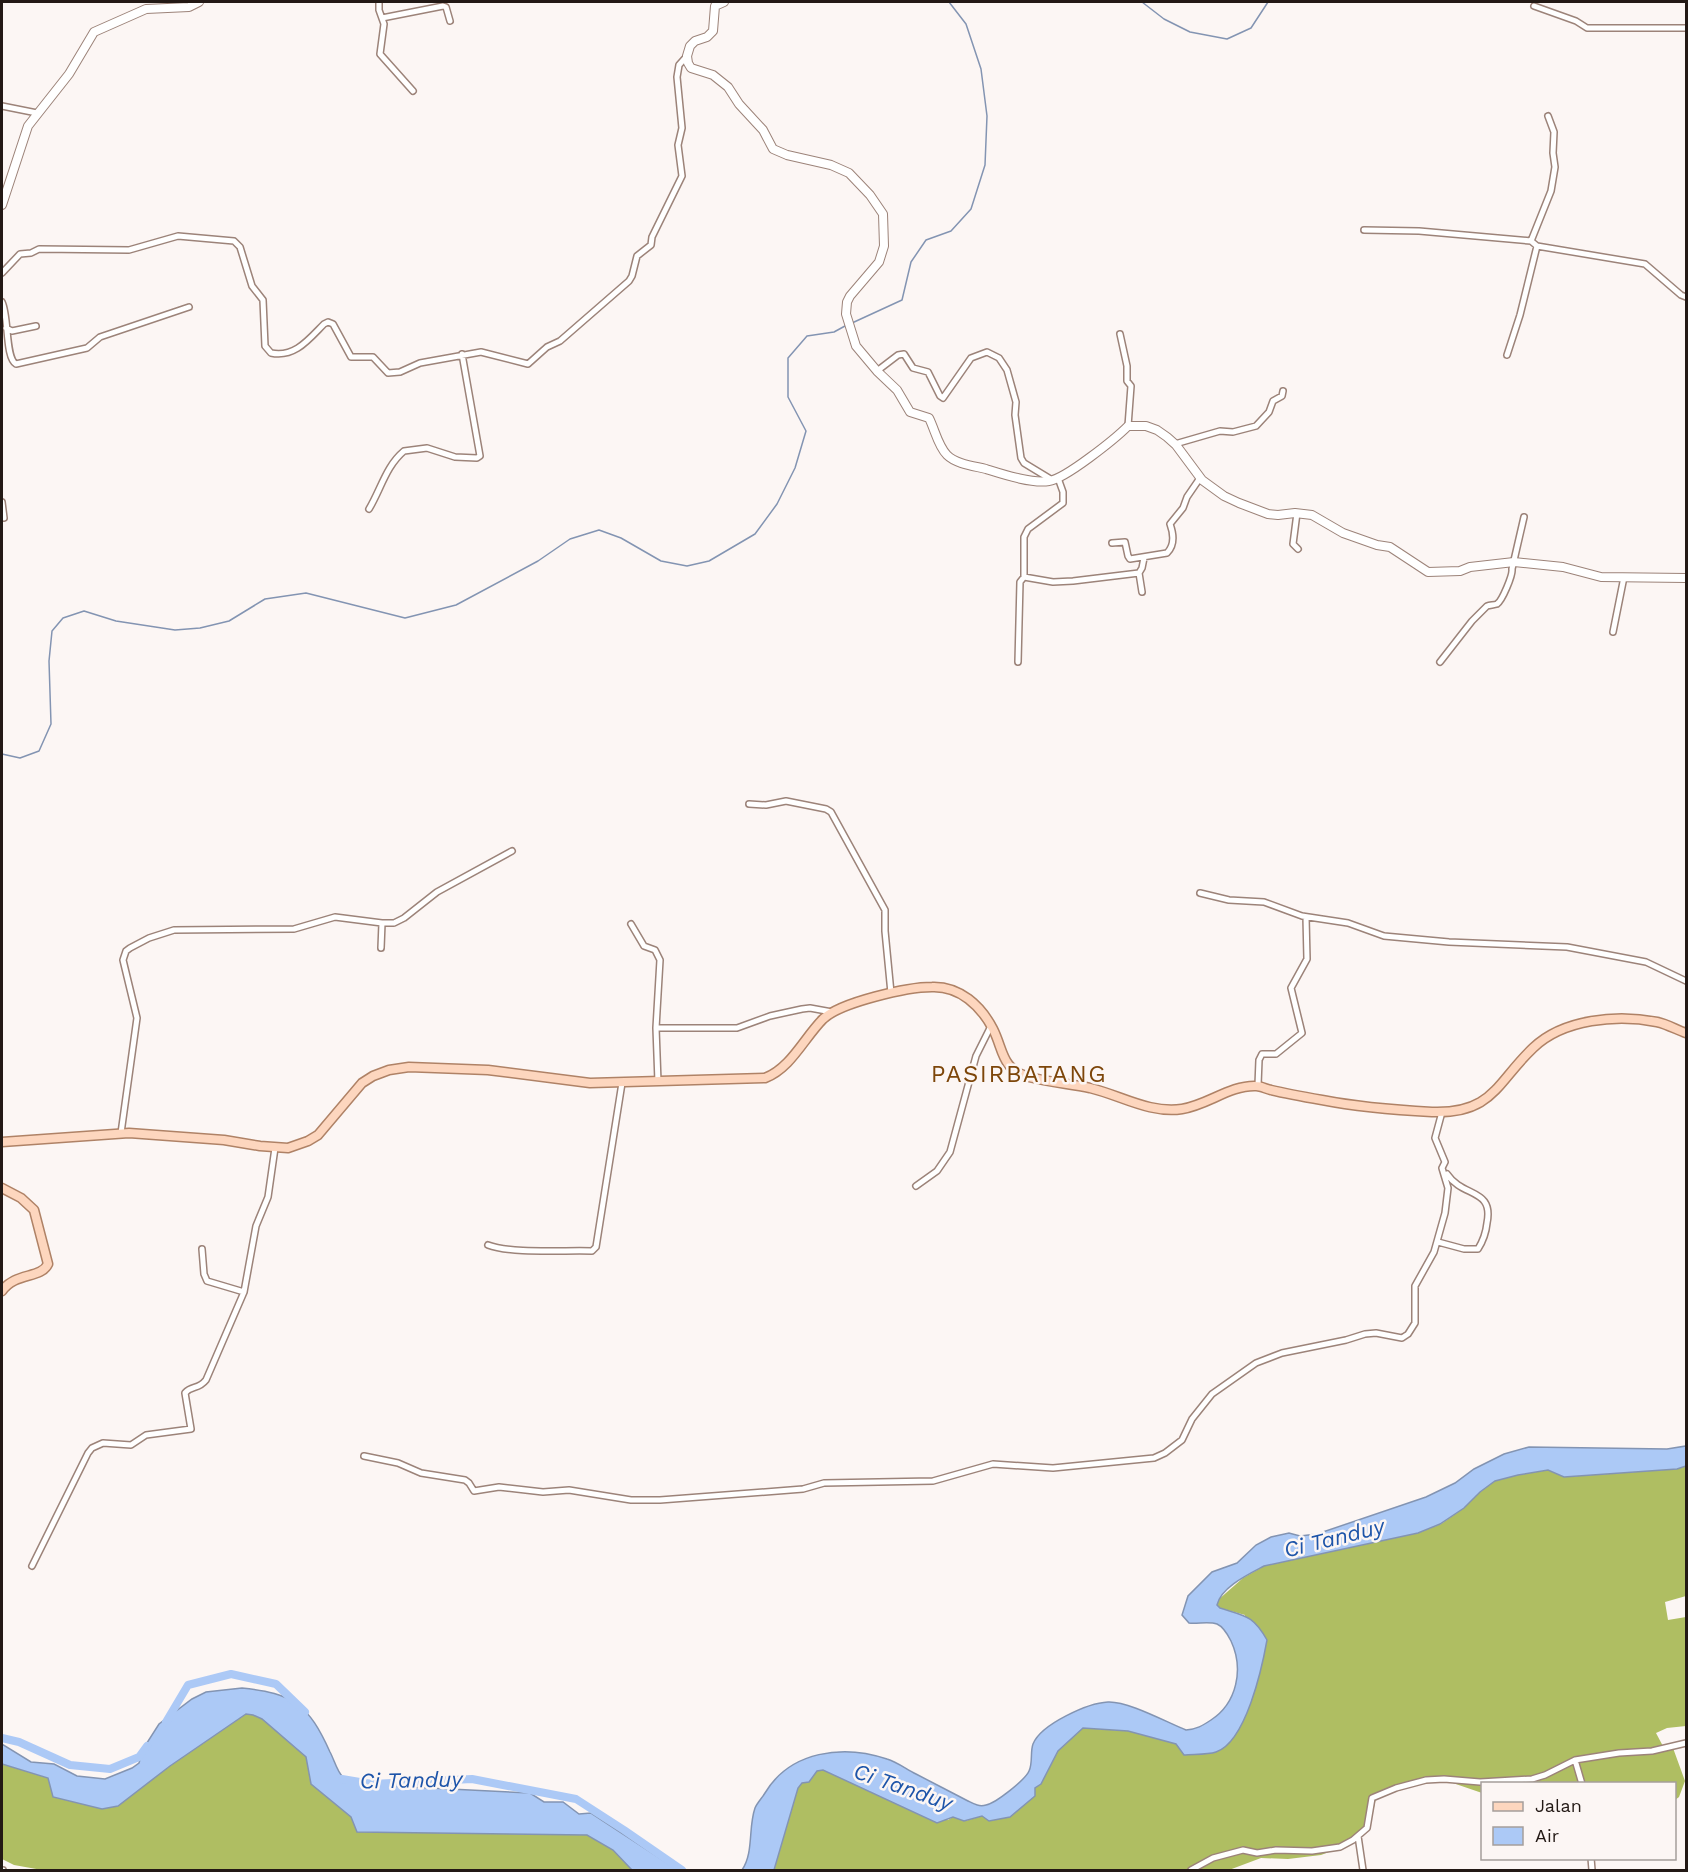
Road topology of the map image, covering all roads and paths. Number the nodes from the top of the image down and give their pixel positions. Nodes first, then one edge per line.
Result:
1 (199, 2) edge
2 (379, 2) edge
3 (724, 2) edge
4 (436, 4) edge
5 (1534, 6) dead end
6 (382, 18) junction
7 (450, 21) dead end
8 (1686, 27) edge
9 (687, 56) junction
10 (412, 91) dead end
11 (2, 106) edge
12 (37, 113) junction
13 (1548, 116) dead end
14 (2, 205) edge
15 (1364, 230) dead end
16 (1531, 241) junction
17 (1537, 246) junction
18 (2, 273) edge
19 (1686, 297) edge
20 (2, 302) edge
21 (189, 307) dead end
22 (36, 326) dead end
23 (6, 328) junction
24 (1120, 334) dead end
25 (462, 354) junction
26 (1507, 355) dead end
27 (877, 371) junction
28 (1283, 391) dead end
29 (1128, 426) junction
30 (1175, 444) junction
31 (1200, 478) junction
32 (1055, 479) junction
33 (2, 502) edge
34 (369, 509) dead end
35 (1297, 513) junction
36 (4, 518) dead end
37 (1524, 518) dead end
38 (1112, 543) dead end
39 (1298, 549) dead end
40 (1144, 558) junction
41 (1514, 562) junction
42 (1139, 573) junction
43 (1624, 577) junction
44 (1024, 578) junction
45 (1686, 578) edge
46 (1142, 592) dead end
47 (1613, 632) dead end
48 (1018, 662) dead end
49 (1440, 662) dead end
50 (749, 804) dead end
51 (512, 851) dead end
52 (1200, 893) dead end
53 (1306, 917) junction
54 (382, 923) junction
55 (631, 924) dead end
56 (381, 948) dead end
57 (1686, 981) edge
58 (891, 993) junction
59 (832, 1012) junction
60 (991, 1026) junction
61 (656, 1028) junction
62 (1686, 1033) edge
63 (658, 1082) junction
64 (622, 1083) junction
65 (1258, 1085) junction
66 (1442, 1112) junction
67 (121, 1132) junction
68 (2, 1142) edge
69 (275, 1148) junction
70 (1442, 1168) junction
71 (916, 1186) dead end
72 (2, 1188) edge
73 (1438, 1242) junction
74 (488, 1245) dead end
75 (202, 1249) dead end
76 (2, 1292) edge
77 (244, 1292) junction
78 (364, 1456) dead end
79 (32, 1566) dead end
80 (1686, 1743) edge
81 (1575, 1760) junction
82 (1581, 1782) edge
83 (1358, 1836) junction
84 (1191, 1870) edge
85 (1363, 1870) edge

1 - 12 street
2 - 6 street
3 - 9 street
4 - 6 street
4 - 7 street
5 - 8 street
6 - 10 street
9 - 25 street
9 - 27 street
11 - 12 street
12 - 14 street
13 - 16 street
15 - 16 street
16 - 17 street
17 - 19 street
17 - 26 street
18 - 25 street
20 - 23 street
21 - 23 street
22 - 23 street
24 - 29 street
25 - 34 street
27 - 32 street
27 - 32 street
28 - 30 street
29 - 30 street
29 - 32 street
30 - 31 street
31 - 35 street
31 - 40 street
32 - 44 street
33 - 36 street
35 - 39 street
35 - 41 street
37 - 41 street
38 - 40 street
40 - 42 street
41 - 43 street
41 - 49 street
42 - 44 street
42 - 46 street
43 - 45 street
43 - 47 street
44 - 48 street
50 - 58 street
51 - 54 street
52 - 53 street
53 - 57 street
53 - 65 street
54 - 56 street
54 - 67 street
55 - 61 street
58 - 59 main road
58 - 60 main road
59 - 61 street
59 - 63 main road
60 - 65 main road
60 - 71 street
61 - 63 street
62 - 66 main road
63 - 64 main road
64 - 69 main road
64 - 74 street
65 - 66 main road
66 - 70 street
67 - 68 main road
67 - 69 main road
69 - 77 street
70 - 73 street
70 - 73 street
72 - 76 main road
73 - 78 street
75 - 77 street
77 - 79 street
80 - 81 street
81 - 82 street
81 - 83 street
83 - 84 street
83 - 85 street

